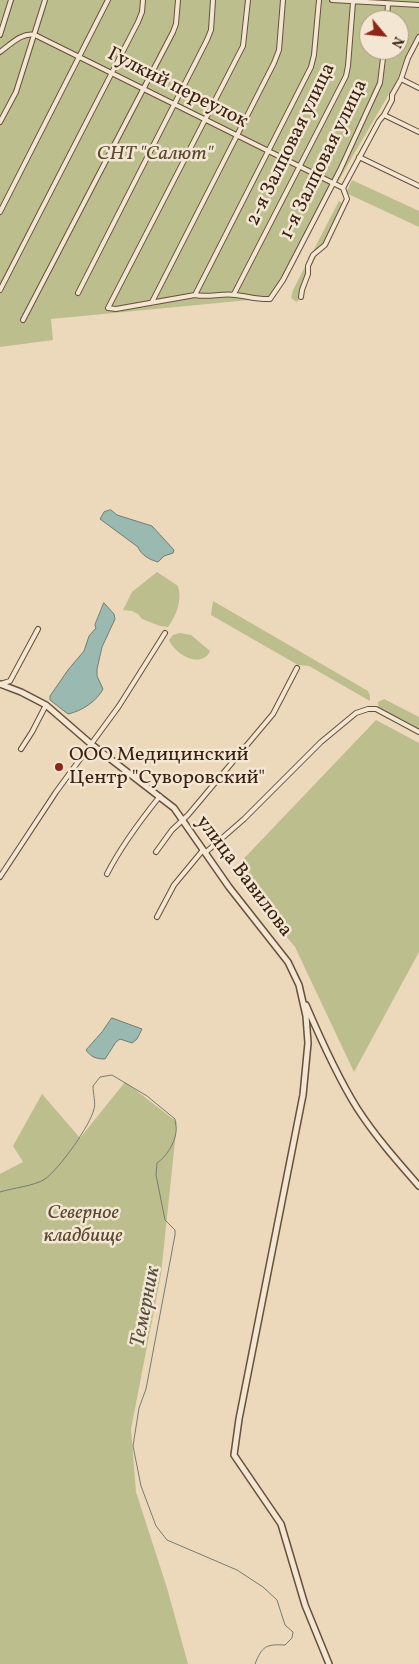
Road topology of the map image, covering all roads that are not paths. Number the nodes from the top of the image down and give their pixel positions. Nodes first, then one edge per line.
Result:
1 (11, 0) edge
2 (45, 0) edge
3 (108, 0) edge
4 (143, 0) edge
5 (178, 0) edge
6 (213, 0) edge
7 (248, 0) edge
8 (283, 0) edge
9 (318, 0) edge
10 (332, 0) edge
11 (353, 2) junction
12 (388, 4) junction
13 (419, 6) edge
14 (387, 10) edge
15 (35, 34) junction
16 (0, 35) edge
17 (419, 37) edge
18 (0, 52) edge
19 (80, 57) junction
20 (383, 60) edge
21 (111, 73) junction
22 (402, 80) junction
23 (419, 88) edge
24 (143, 89) junction
25 (174, 104) junction
26 (384, 116) junction
27 (206, 120) junction
28 (0, 122) edge
29 (419, 132) edge
30 (237, 136) junction
31 (268, 151) junction
32 (359, 157) junction
33 (299, 166) junction
34 (333, 183) junction
35 (419, 186) edge
36 (343, 188) junction
37 (0, 212) edge
38 (0, 290) edge
39 (78, 293) dead end
40 (234, 294) junction
41 (195, 295) junction
42 (301, 297) dead end
43 (152, 302) junction
44 (23, 320) dead end
45 (38, 629) dead end
46 (165, 633) dead end
47 (297, 668) dead end
48 (0, 684) edge
49 (46, 705) junction
50 (419, 732) edge
51 (90, 744) junction
52 (21, 749) dead end
53 (160, 796) junction
54 (182, 819) junction
55 (156, 852) dead end
56 (204, 852) junction
57 (107, 874) dead end
58 (0, 876) edge
59 (157, 917) dead end
60 (301, 996) junction
61 (419, 1186) edge
62 (330, 1664) edge

1 - 16 street
2 - 15 street
3 - 19 street
4 - 21 street
5 - 24 street
6 - 25 street
7 - 27 street
8 - 30 street
9 - 31 street
10 - 11 street
11 - 12 street
11 - 33 street, 2-я Залповая улица
12 - 13 street
12 - 14 street
15 - 18 street
15 - 19 street, Гулкий переулок
15 - 28 street
17 - 22 street
19 - 21 street, Гулкий переулок
19 - 37 street
20 - 34 street, 1-я Залповая улица
21 - 24 street, Гулкий переулок
21 - 38 street
22 - 23 street
22 - 26 street
24 - 25 street, Гулкий переулок
24 - 44 street
25 - 27 street, Гулкий переулок
25 - 39 street
26 - 29 street
26 - 32 street
27 - 30 street, Гулкий переулок
27 - 43 street
30 - 31 street, Гулкий переулок
30 - 43 street
31 - 33 street, Гулкий переулок
31 - 41 street
32 - 35 street
32 - 36 street
33 - 34 street, Гулкий переулок
33 - 40 street, 2-я Залповая улица
34 - 36 street, Гулкий переулок
34 - 40 street, 1-я Залповая улица
36 - 42 street
40 - 41 street
41 - 43 street
45 - 48 street
46 - 51 street
47 - 54 street
48 - 49 street, улица Вавилова
49 - 51 street, улица Вавилова
49 - 52 street
50 - 56 street
51 - 53 street, улица Вавилова
51 - 58 street
53 - 54 street, улица Вавилова
53 - 57 street
54 - 55 street
54 - 56 street, улица Вавилова
56 - 59 street
56 - 60 street, улица Вавилова
60 - 61 street, улица Вавилова
60 - 62 street, улица Вавилова

